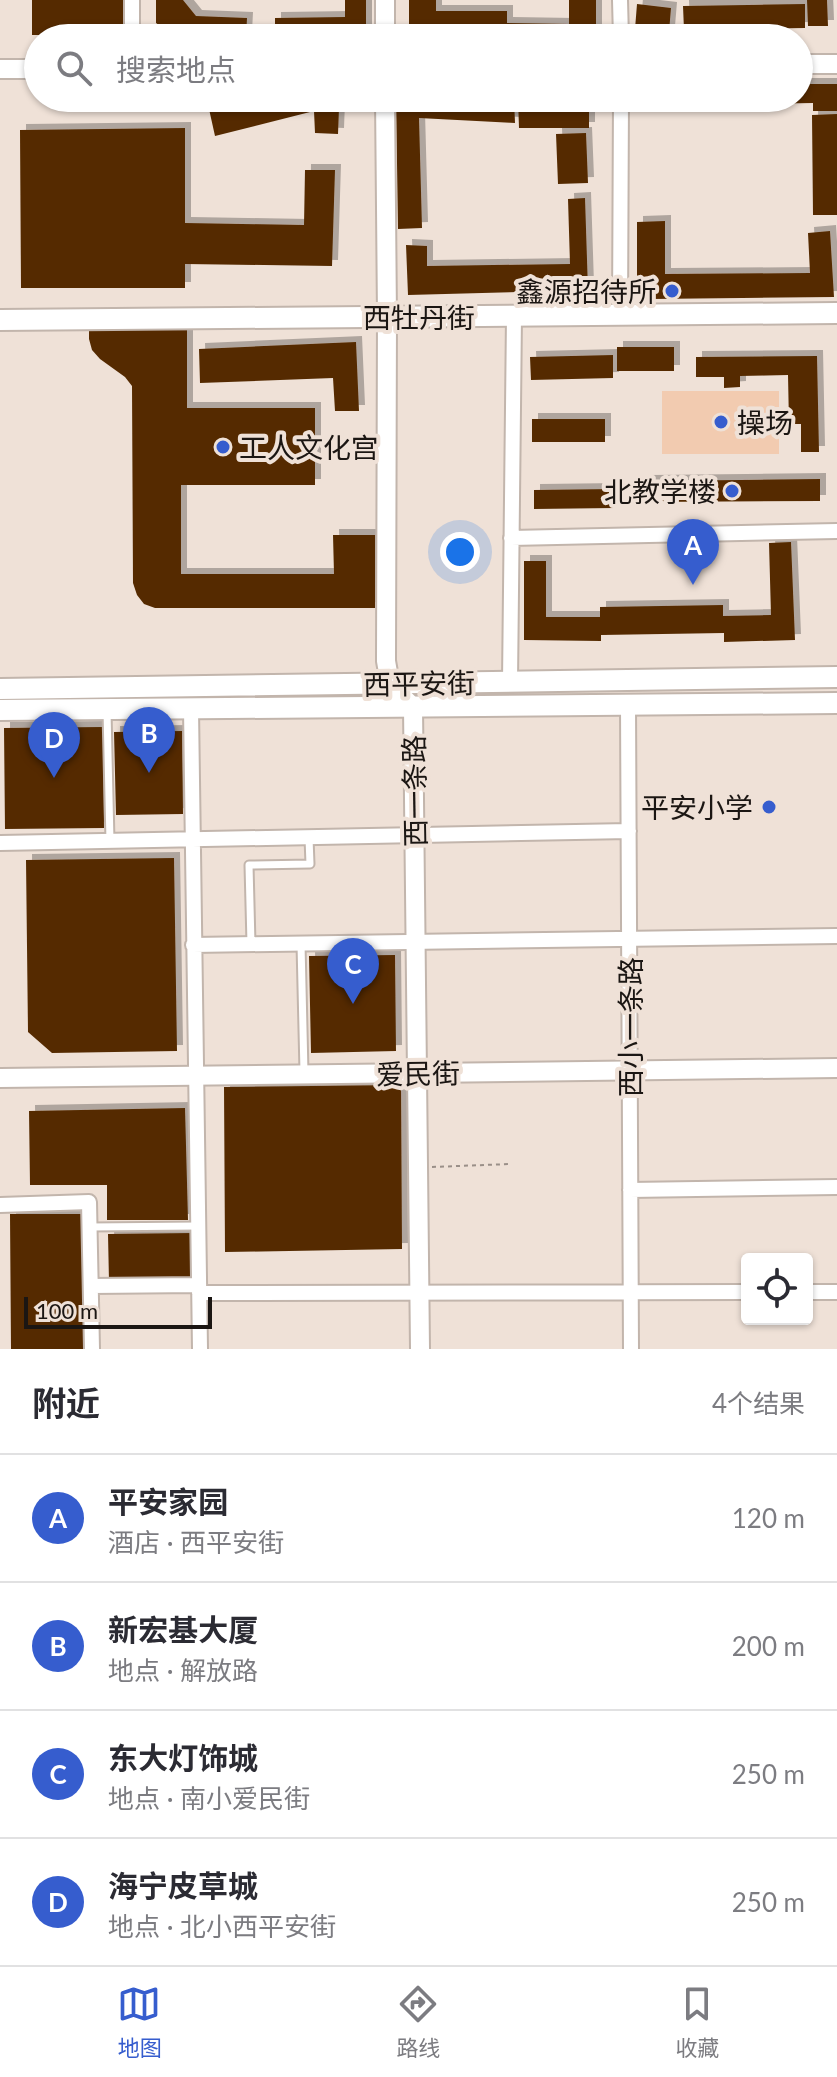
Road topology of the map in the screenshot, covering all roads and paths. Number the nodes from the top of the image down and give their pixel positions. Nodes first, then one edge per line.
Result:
1 (132, 0) edge
2 (385, 0) edge
3 (620, 0) edge
4 (132, 24) edge
5 (385, 24) edge
6 (621, 24) edge
7 (813, 64) edge
8 (837, 64) edge
9 (0, 69) edge
10 (24, 69) edge
11 (385, 112) edge
12 (621, 112) edge
13 (837, 313) edge
14 (620, 315) junction
15 (514, 316) junction
16 (387, 317) junction
17 (0, 320) edge
18 (837, 531) edge
19 (511, 538) junction
20 (837, 677) edge
21 (510, 682) junction
22 (390, 684) junction
23 (0, 689) edge
24 (837, 703) edge
25 (628, 704) junction
26 (413, 707) junction
27 (191, 709) junction
28 (0, 710) edge
29 (107, 710) junction
30 (629, 831) junction
31 (415, 835) junction
32 (309, 837) junction
33 (192, 840) junction
34 (110, 841) junction
35 (0, 843) edge
36 (837, 936) edge
37 (629, 939) junction
38 (416, 942) junction
39 (251, 944) junction
40 (301, 944) junction
41 (193, 945) junction
42 (837, 1068) edge
43 (630, 1070) junction
44 (418, 1072) junction
45 (195, 1075) junction
46 (304, 1075) junction
47 (0, 1078) edge
48 (510, 1164) dead end
49 (419, 1168) junction
50 (837, 1187) edge
51 (630, 1190) junction
52 (0, 1205) edge
53 (198, 1226) junction
54 (90, 1227) junction
55 (91, 1286) junction
56 (199, 1289) junction
57 (631, 1292) junction
58 (741, 1292) edge
59 (813, 1292) edge
60 (837, 1292) edge
61 (420, 1293) junction
62 (92, 1349) edge
63 (200, 1349) edge
64 (420, 1349) edge
65 (631, 1349) edge

1 - 4 street
2 - 5 street
3 - 6 street
7 - 8 street
9 - 10 street
11 - 16 street
12 - 14 street
13 - 14 main road, 西牡丹街
14 - 15 main road, 西牡丹街
15 - 16 main road, 西牡丹街
15 - 19 street
16 - 17 main road, 西牡丹街
16 - 22 street
18 - 19 street
19 - 21 street
20 - 21 main road, 西平安街
21 - 22 main road, 西平安街
22 - 23 main road, 西平安街
22 - 26 street, 西一条路
24 - 25 main road, 西平安街
25 - 26 main road, 西平安街
25 - 30 street, 西小一条路
26 - 27 main road, 西平安街
26 - 31 street, 西一条路
27 - 29 main road, 西平安街
27 - 33 street
28 - 29 main road, 西平安街
29 - 34 lane
30 - 31 street
30 - 37 street, 西小一条路
31 - 32 street
31 - 38 street, 西一条路
32 - 33 street
32 - 39 lane
33 - 34 street
33 - 41 street
34 - 35 street
36 - 37 street
37 - 38 street
37 - 43 street, 西小一条路
38 - 40 street
38 - 44 street, 西一条路
39 - 40 street
39 - 41 street
40 - 46 lane
41 - 45 street
42 - 43 street, 爱民街
43 - 44 street, 爱民街
43 - 51 street, 西小一条路
44 - 46 street, 爱民街
44 - 49 street, 西一条路
45 - 46 street, 爱民街
45 - 47 street, 爱民街
45 - 53 street
48 - 49 path
49 - 61 street, 西一条路
50 - 51 street
51 - 57 street, 西小一条路
52 - 54 street
53 - 54 lane
53 - 56 street
54 - 55 street
55 - 56 street
55 - 62 street
56 - 61 street
56 - 63 street
57 - 58 street
57 - 61 street
57 - 65 street, 西小一条路
59 - 60 street
61 - 64 street, 西一条路

